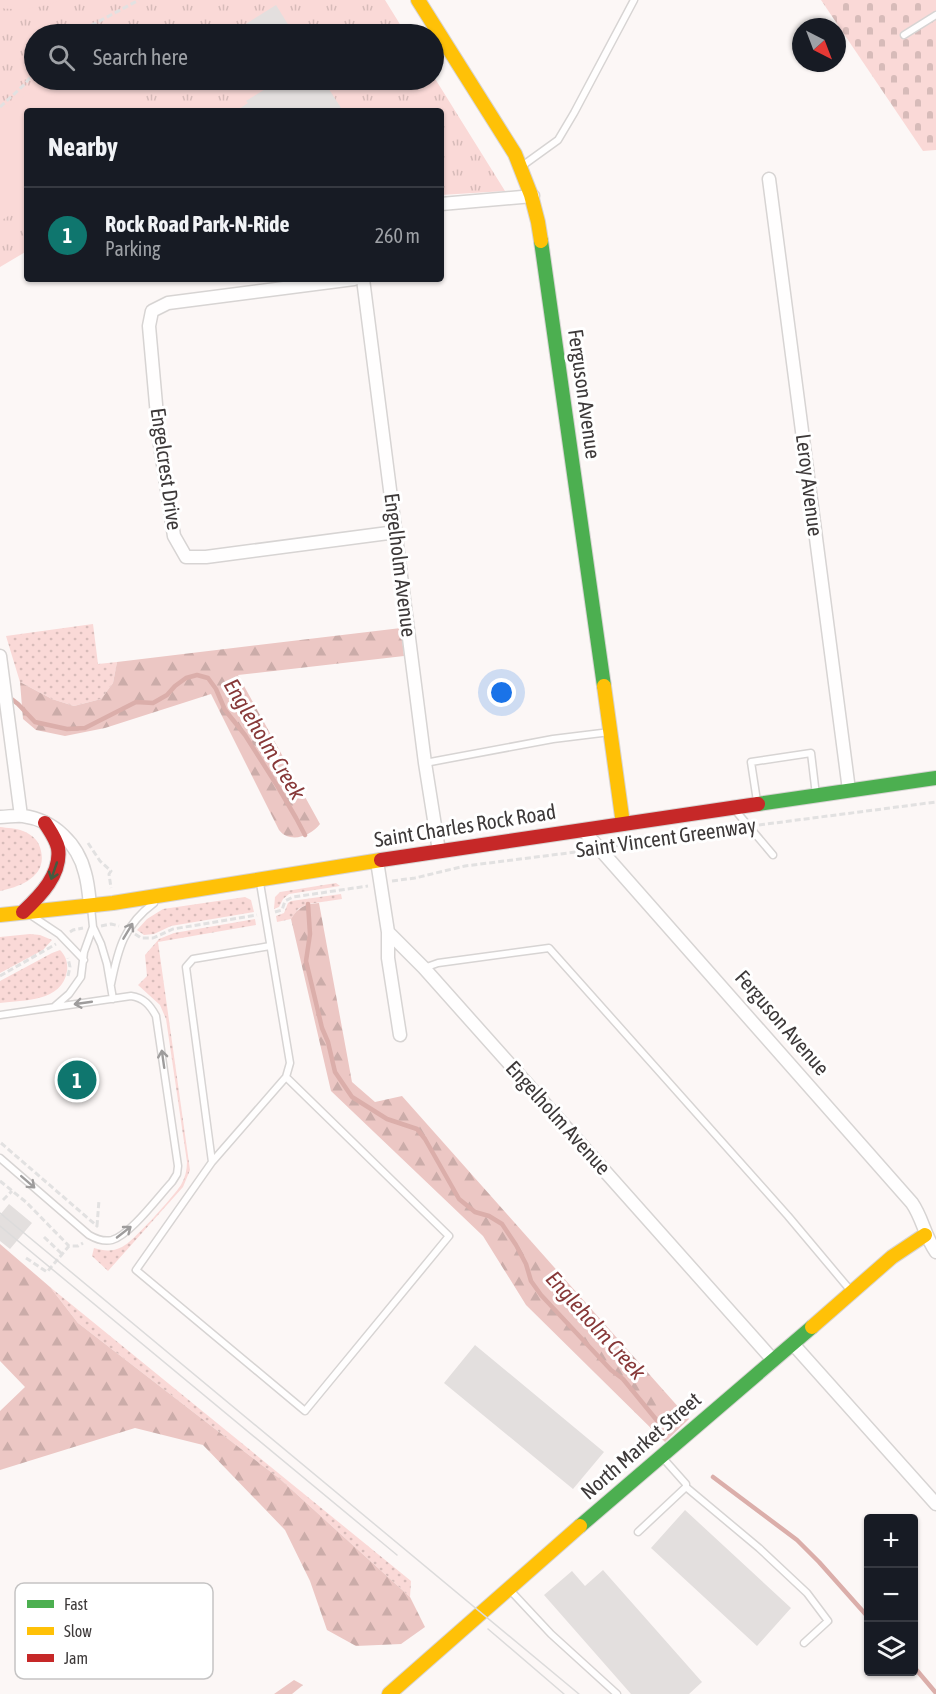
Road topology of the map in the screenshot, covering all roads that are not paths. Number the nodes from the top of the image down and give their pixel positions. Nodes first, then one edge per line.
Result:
1 (418, 0) edge
2 (634, 0) edge
3 (936, 15) edge
4 (433, 24) edge
5 (904, 35) dead end
6 (444, 41) edge
7 (521, 166) junction
8 (769, 179) dead end
9 (533, 196) junction
10 (444, 204) edge
11 (331, 282) edge
12 (363, 282) edge
13 (396, 532) junction
14 (1, 662) edge
15 (610, 732) junction
16 (425, 763) junction
17 (936, 778) edge
18 (849, 790) junction
19 (816, 795) junction
20 (758, 803) junction
21 (733, 807) junction
22 (21, 816) junction
23 (0, 817) edge
24 (45, 823) junction
25 (623, 824) junction
26 (583, 830) junction
27 (439, 851) junction
28 (773, 855) dead end
29 (377, 861) junction
30 (260, 879) junction
31 (168, 894) junction
32 (90, 906) junction
33 (23, 912) junction
34 (0, 915) edge
35 (93, 927) junction
36 (388, 932) junction
37 (270, 946) junction
38 (84, 960) junction
39 (424, 968) junction
40 (111, 984) junction
41 (113, 999) junction
42 (53, 1007) junction
43 (0, 1015) edge
44 (400, 1035) dead end
45 (286, 1077) junction
46 (0, 1158) edge
47 (212, 1162) junction
48 (926, 1235) junction
49 (936, 1252) edge
50 (852, 1292) junction
51 (793, 1344) junction
52 (773, 1360) junction
53 (662, 1456) junction
54 (686, 1487) junction
55 (936, 1504) edge
56 (638, 1532) dead end
57 (509, 1588) junction
58 (804, 1643) dead end
59 (388, 1694) edge
60 (617, 1694) edge

1 - 4 street, Ferguson Avenue
2 - 7 lane
3 - 5 lane
6 - 7 street, Ferguson Avenue
7 - 9 street, Ferguson Avenue
8 - 18 street, Leroy Avenue
9 - 10 street
9 - 15 street, Ferguson Avenue
11 - 13 street, Engelcrest Drive
12 - 13 street, Engelholm Avenue
13 - 16 street, Engelholm Avenue
14 - 22 street
15 - 16 lane
15 - 25 street, Ferguson Avenue
16 - 27 street, Engelholm Avenue
17 - 18 street, Saint Charles Rock Road
18 - 19 street, Saint Charles Rock Road
19 - 20 street, Saint Charles Rock Road
19 - 20 lane
20 - 21 street, Saint Charles Rock Road
21 - 25 street, Saint Charles Rock Road
21 - 28 lane
22 - 23 street
22 - 24 street
24 - 32 street
24 -> 33 street
25 - 26 street, Saint Charles Rock Road
26 - 27 street, Saint Charles Rock Road
26 - 48 street, Ferguson Avenue
27 - 29 street, Saint Charles Rock Road
29 - 30 street, Saint Charles Rock Road
29 - 36 street
30 - 31 street, Saint Charles Rock Road
30 - 37 lane
31 - 32 street, Saint Charles Rock Road
40 -> 31 lane
32 - 33 street, Saint Charles Rock Road
32 - 35 lane
33 - 34 street, Saint Charles Rock Road
33 - 38 lane
35 - 38 lane
35 - 40 lane
36 - 39 street, Engelholm Avenue
36 - 44 street
37 - 45 lane
37 - 47 lane
38 - 42 lane
39 - 50 lane
39 - 52 street, Engelholm Avenue
40 - 41 lane
41 -> 42 lane
46 -> 41 lane
42 - 43 lane
45 - 47 lane
45 - 47 lane
48 - 49 street, Ferguson Avenue
48 - 50 street, North Market Street
50 - 51 street, North Market Street
51 - 52 street, North Market Street
51 - 55 street
52 - 53 street, North Market Street
53 - 54 lane
53 - 57 street, North Market Street
54 - 56 lane
54 - 58 lane
57 - 59 street, North Market Street
57 - 60 lane

